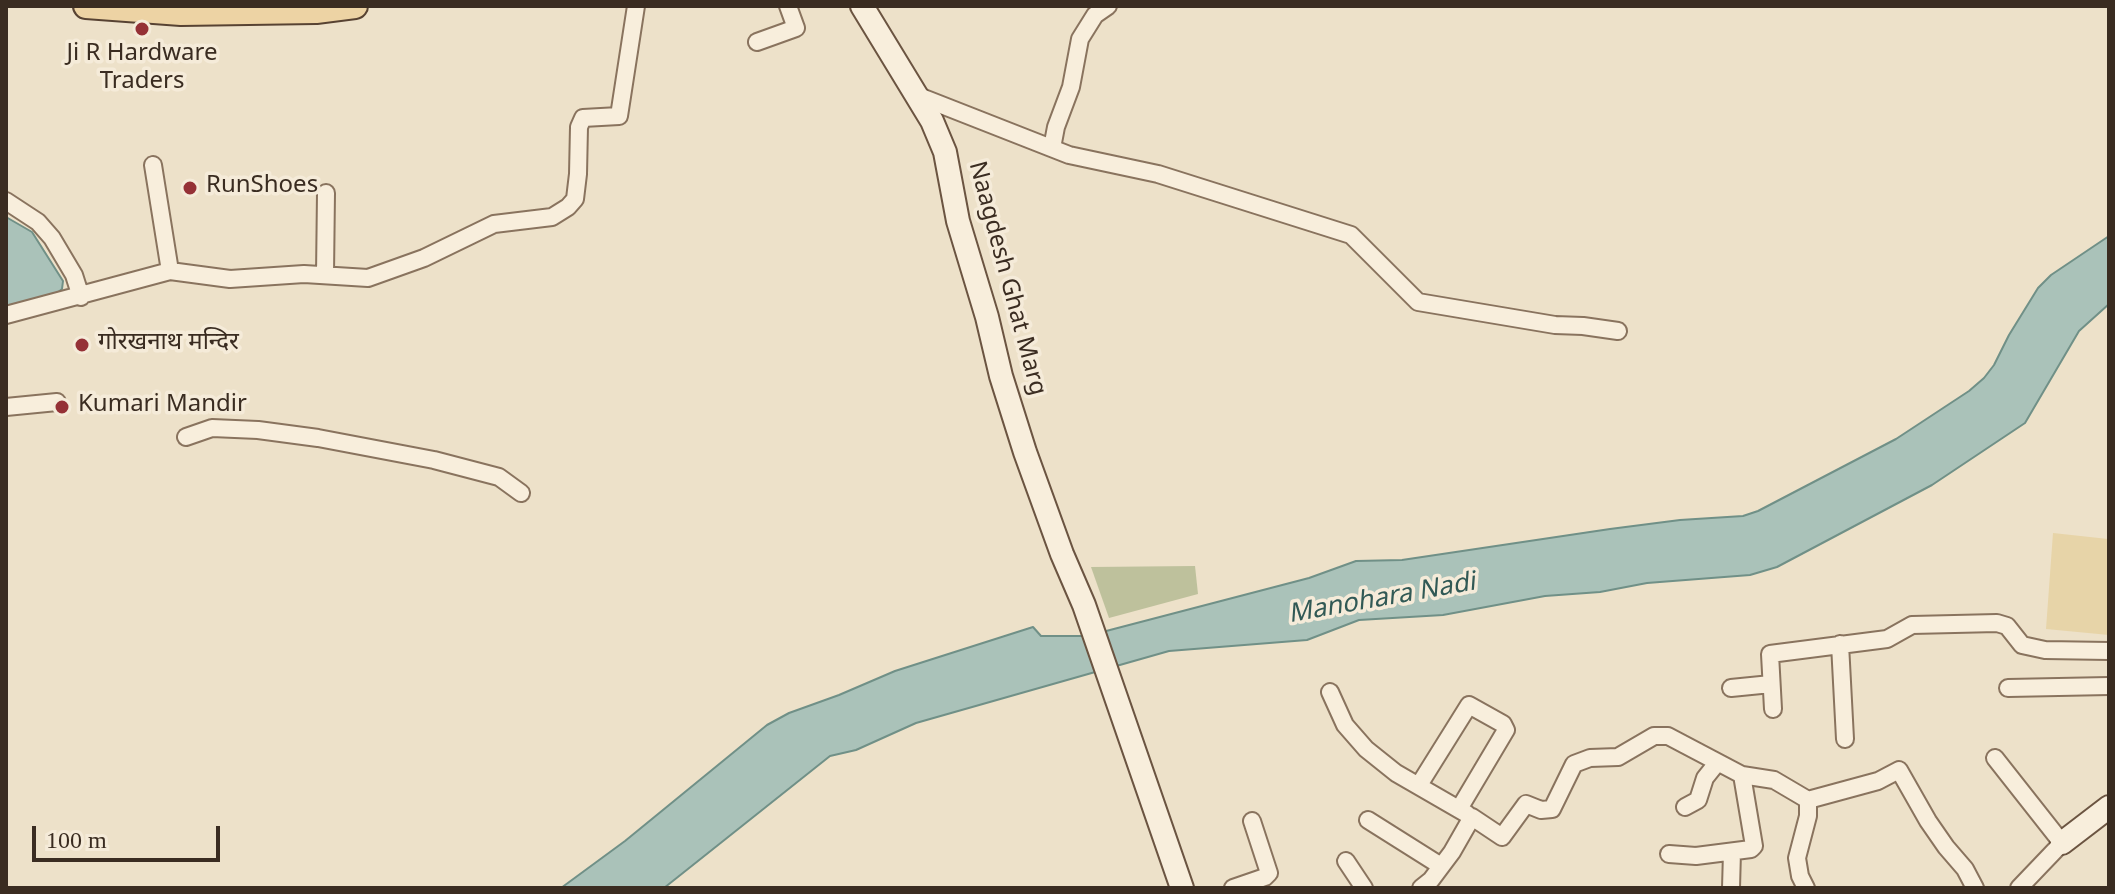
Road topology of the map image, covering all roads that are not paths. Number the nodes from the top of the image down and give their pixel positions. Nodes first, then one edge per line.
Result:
1 (86, 6) edge
2 (355, 6) edge
3 (636, 6) edge
4 (788, 6) edge
5 (862, 6) edge
6 (1108, 6) edge
7 (203, 9) edge
8 (757, 42) dead end
9 (916, 95) junction
10 (1052, 148) junction
11 (153, 165) dead end
12 (326, 193) dead end
13 (6, 201) edge
14 (170, 271) junction
15 (325, 274) junction
16 (81, 297) junction
17 (6, 315) edge
18 (1618, 331) dead end
19 (57, 402) dead end
20 (6, 407) edge
21 (186, 437) dead end
22 (521, 493) dead end
23 (1840, 644) junction
24 (2109, 651) edge
25 (1771, 684) junction
26 (2109, 686) edge
27 (1731, 688) dead end
28 (2008, 688) dead end
29 (1330, 692) dead end
30 (1773, 709) dead end
31 (1845, 739) dead end
32 (1995, 758) dead end
33 (1717, 763) junction
34 (1742, 775) junction
35 (1419, 785) junction
36 (1808, 800) junction
37 (1685, 807) dead end
38 (2109, 807) edge
39 (1465, 813) junction
40 (1368, 820) dead end
41 (1252, 821) dead end
42 (2062, 843) junction
43 (1732, 852) junction
44 (1669, 854) dead end
45 (1346, 861) dead end
46 (1441, 866) junction
47 (1182, 888) edge
48 (1233, 888) edge
49 (1364, 888) edge
50 (1421, 888) edge
51 (1731, 888) edge
52 (1806, 888) edge
53 (1975, 888) edge
54 (2019, 888) edge

1 - 7 main road
2 - 7 main road
3 - 15 street
4 - 8 street
5 - 9 street, Naagdesh Ghat Marg
6 - 10 street
9 - 10 street
9 - 47 street, Naagdesh Ghat Marg
10 - 18 street
11 - 14 street
12 - 15 street
13 - 16 street
14 - 15 street
14 - 16 street
16 - 17 street
19 - 20 street
21 - 22 street
23 - 24 street
23 - 25 street
23 - 31 street
25 - 27 street
25 - 30 street
26 - 28 street
29 - 35 street
32 - 42 street
33 - 34 street
33 - 37 street
33 - 39 street
34 - 36 street
34 - 43 street
35 - 39 street
35 - 39 street
36 - 52 street
36 - 53 street
38 - 42 street
39 - 46 street
40 - 46 street
41 - 48 street
42 - 54 street
43 - 44 street
43 - 51 street
45 - 49 street
46 - 50 street

